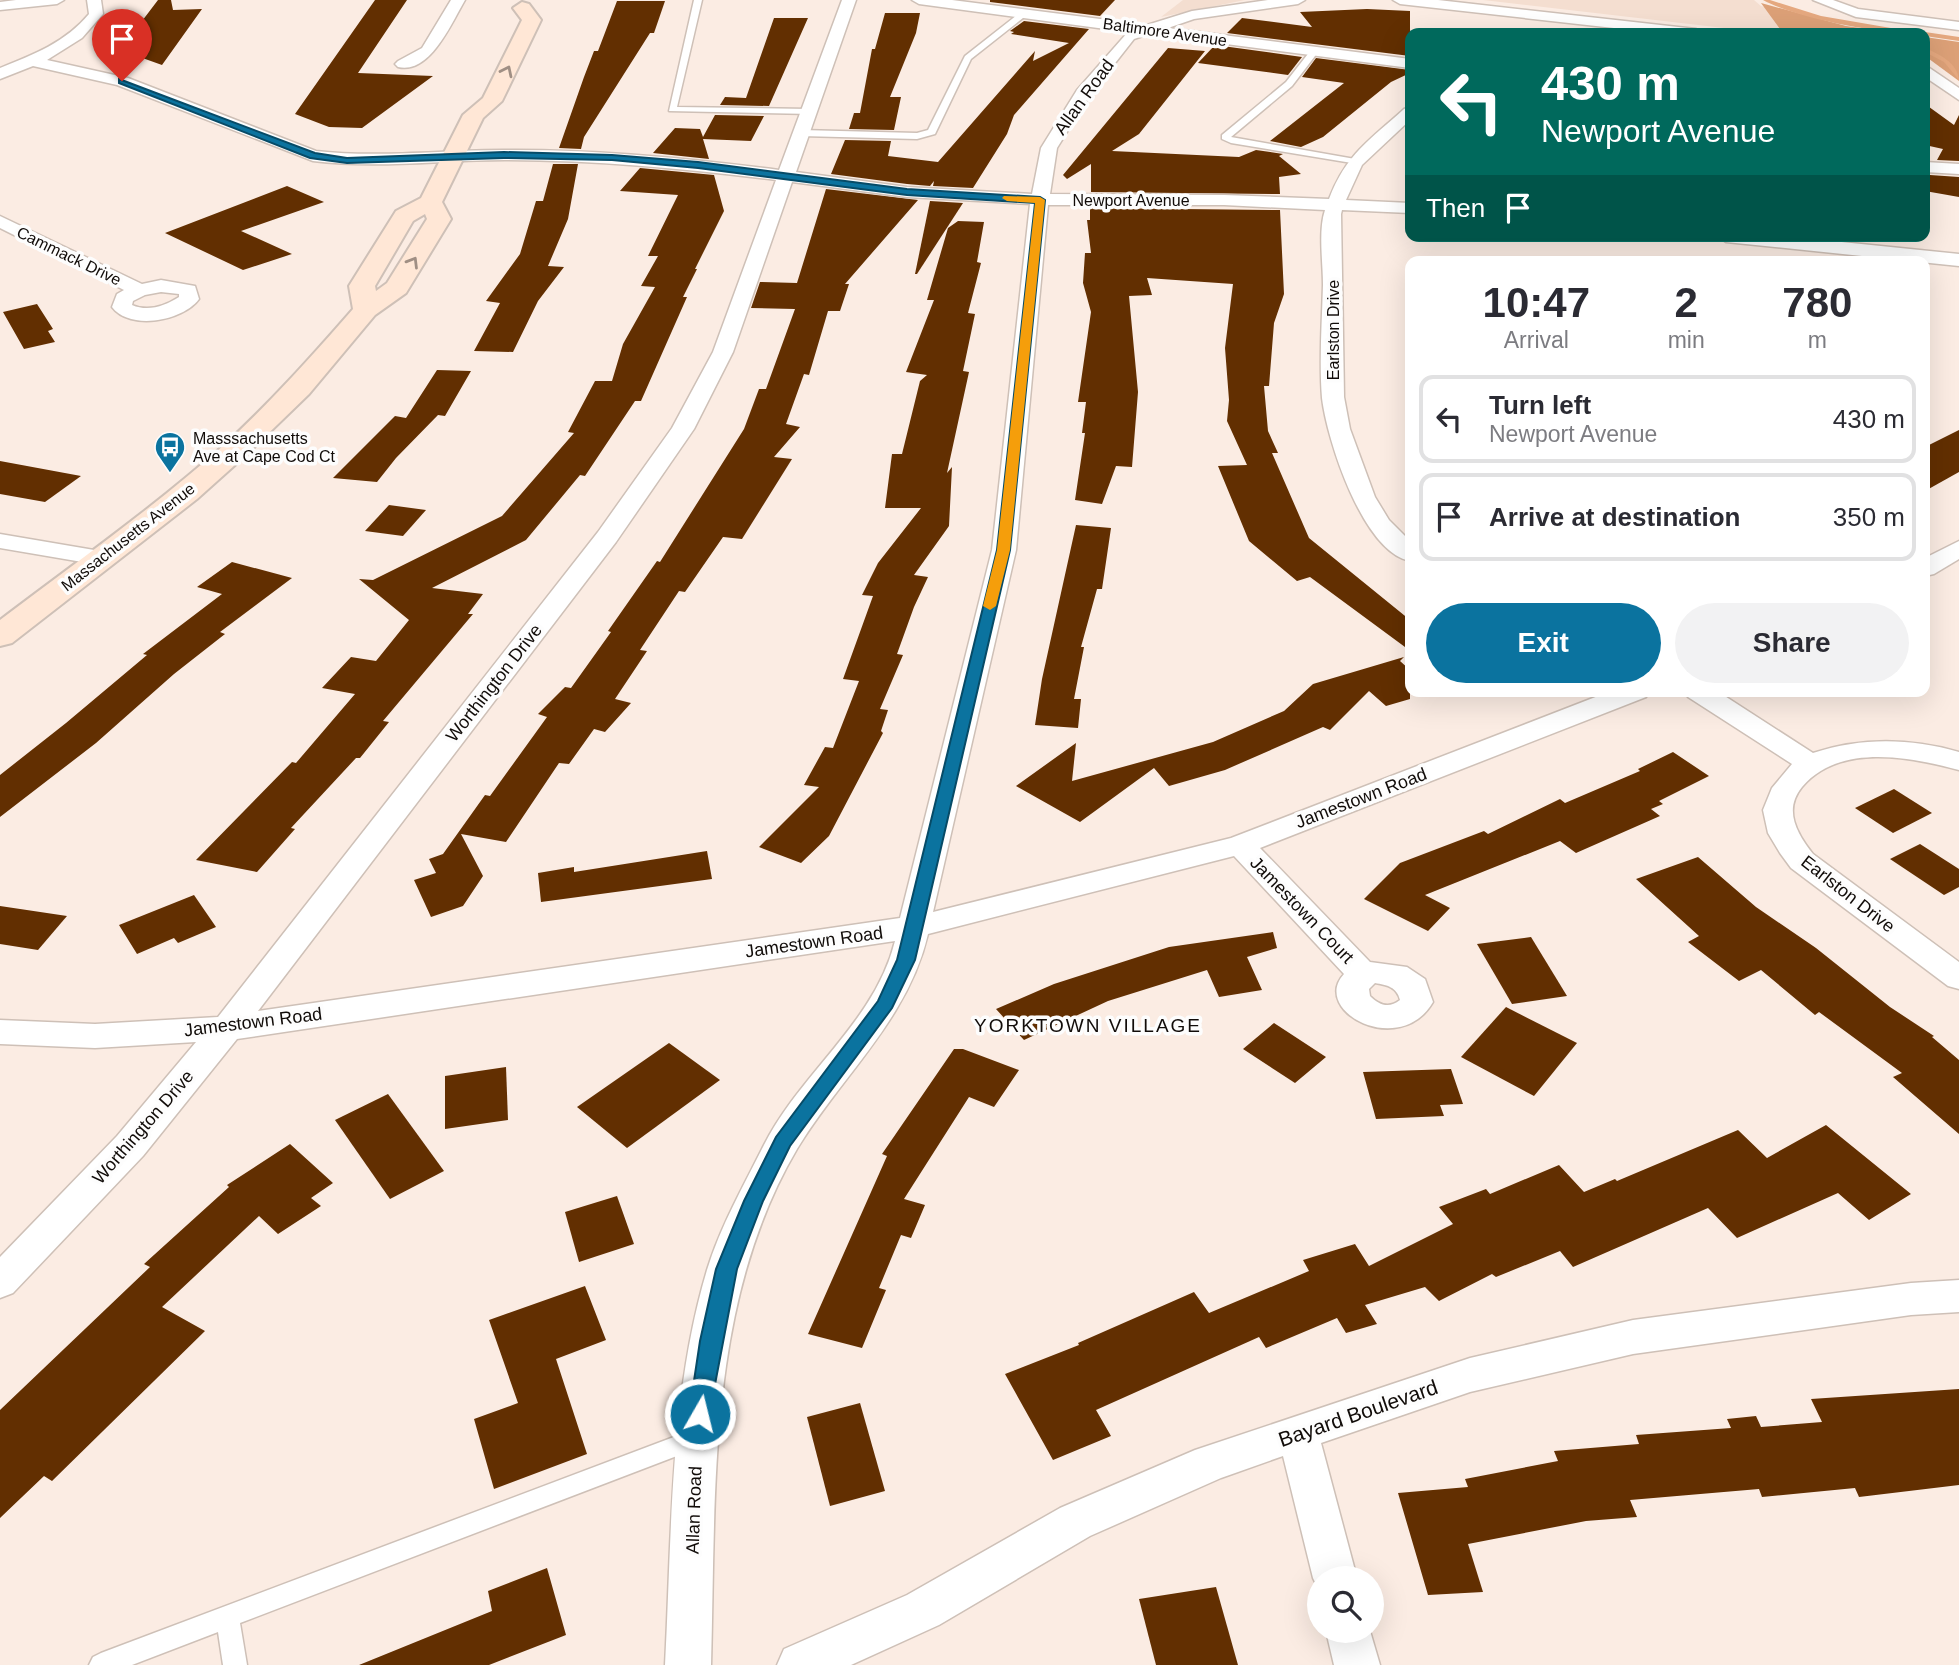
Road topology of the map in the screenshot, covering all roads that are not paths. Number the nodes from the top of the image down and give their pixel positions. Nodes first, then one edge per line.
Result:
1 (57, 0) edge
2 (94, 0) edge
3 (458, 0) edge
4 (698, 0) edge
5 (849, 0) edge
6 (919, 0) edge
7 (1289, 0) edge
8 (1400, 0) edge
9 (1820, 0) edge
10 (949, 1) edge
11 (524, 4) edge
12 (999, 5) edge
13 (0, 6) edge
14 (1024, 14) junction
15 (503, 20) dead end
16 (1959, 26) edge
17 (1651, 28) edge
18 (1144, 29) junction
19 (1314, 52) junction
20 (30, 61) junction
21 (1405, 63) edge
22 (403, 64) dead end
23 (0, 74) edge
24 (1930, 74) edge
25 (1959, 95) edge
26 (809, 113) junction
27 (1405, 117) edge
28 (801, 133) junction
29 (453, 157) junction
30 (1356, 162) junction
31 (1930, 167) edge
32 (1959, 169) edge
33 (785, 177) junction
34 (1040, 200) junction
35 (1336, 203) junction
36 (1405, 208) edge
37 (0, 221) edge
38 (1779, 242) edge
39 (1788, 243) junction
40 (1780, 256) edge
41 (1919, 256) edge
42 (1930, 257) edge
43 (1959, 260) edge
44 (139, 290) dead end
45 (0, 541) edge
46 (1959, 548) edge
47 (1405, 549) edge
48 (100, 558) junction
49 (1930, 566) edge
50 (0, 636) edge
51 (1621, 697) edge
52 (1707, 697) edge
53 (1959, 761) edge
54 (1810, 763) junction
55 (1240, 845) junction
56 (915, 928) junction
57 (1364, 975) dead end
58 (1959, 978) edge
59 (228, 1028) junction
60 (0, 1032) edge
61 (0, 1282) edge
62 (1959, 1296) edge
63 (1298, 1433) junction
64 (697, 1438) junction
65 (1332, 1566) edge
66 (227, 1616) junction
67 (1351, 1643) edge
68 (101, 1665) edge
69 (235, 1665) edge
70 (688, 1665) edge
71 (800, 1665) edge
72 (1357, 1665) edge

1 - 13 street
2 - 20 street
3 - 22 street
4 - 26 lane
5 - 26 street, Worthington Drive
6 - 10 street, Baltimore Avenue
7 - 18 street
8 - 17 street
9 - 16 street
10 - 12 street, Baltimore Avenue
11 - 15 main road, Massachusetts Avenue
29 -> 11 main road, Massachusetts Avenue
12 - 14 street, Baltimore Avenue
14 - 18 street, Baltimore Avenue
14 - 28 lane
18 - 19 street, Baltimore Avenue
18 - 34 street, Allan Road
19 - 21 street, Baltimore Avenue
19 - 30 lane
20 - 23 street
20 - 29 street, Newport Avenue
24 - 25 street
26 - 28 street, Worthington Drive
27 - 30 street, Earlston Drive
28 - 33 street, Worthington Drive
29 - 33 street, Newport Avenue
29 - 48 main road, Massachusetts Avenue
30 - 35 street, Earlston Drive
31 - 32 street
33 - 34 street, Newport Avenue
33 - 59 street, Worthington Drive
34 - 35 street, Newport Avenue
34 - 56 street, Allan Road
35 - 36 street, Newport Avenue
35 - 47 street, Earlston Drive
37 - 44 street, Cammack Drive
38 - 39 street
39 - 40 street
39 - 41 street
42 - 43 street
45 - 48 street
46 - 49 street
48 - 50 main road, Massachusetts Avenue
51 - 55 street, Jamestown Road
52 - 54 street
53 - 54 street
54 - 58 street, Earlston Drive
55 - 56 street, Jamestown Road
55 - 57 street, Jamestown Court
56 - 59 street, Jamestown Road
56 - 64 street, Allan Road
59 - 60 street, Jamestown Road
59 - 61 street, Worthington Drive
62 - 63 street, Bayard Boulevard
63 - 65 street
63 - 71 street, Bayard Boulevard
64 - 66 lane
64 - 70 street, Allan Road
66 - 68 lane
66 - 69 lane
67 - 72 street

